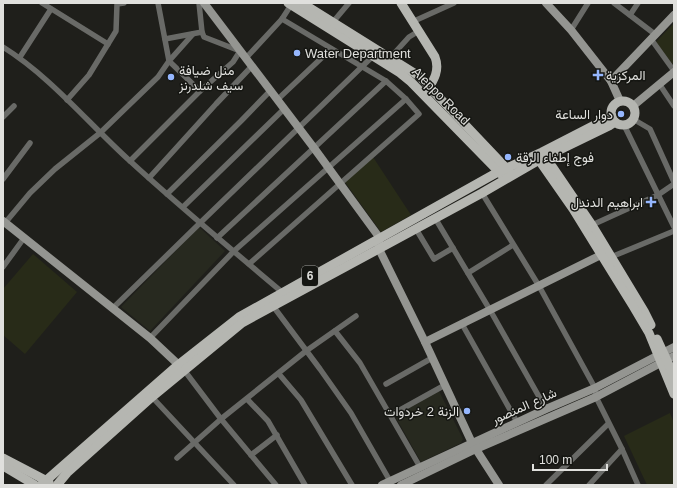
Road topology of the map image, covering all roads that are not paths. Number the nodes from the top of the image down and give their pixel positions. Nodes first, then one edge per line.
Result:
1 (42, 3) edge
2 (124, 3) edge
3 (158, 3) edge
4 (199, 3) edge
5 (204, 3) edge
6 (302, 3) edge
7 (349, 3) edge
8 (396, 3) edge
9 (402, 3) edge
10 (454, 3) edge
11 (546, 3) edge
12 (588, 3) edge
13 (614, 3) edge
14 (638, 3) edge
15 (116, 4) edge
16 (290, 4) edge
17 (443, 5) edge
18 (51, 9) junction
19 (630, 15) junction
20 (674, 15) edge
21 (282, 19) junction
22 (334, 22) junction
23 (412, 22) junction
24 (571, 30) junction
25 (202, 32) junction
26 (194, 34) junction
27 (414, 34) junction
28 (653, 37) junction
29 (165, 39) junction
30 (108, 44) junction
31 (3, 47) edge
32 (330, 49) junction
33 (240, 51) junction
34 (373, 56) junction
35 (20, 58) junction
36 (246, 58) junction
37 (390, 58) junction
38 (169, 61) junction
39 (252, 66) junction
40 (362, 67) junction
41 (674, 72) edge
42 (386, 81) junction
43 (611, 81) junction
44 (660, 84) junction
45 (428, 85) junction
46 (270, 90) junction
47 (200, 91) junction
48 (423, 94) junction
49 (406, 99) junction
50 (67, 100) junction
51 (277, 100) junction
52 (620, 101) junction
53 (14, 106) dead end
54 (633, 106) junction
55 (674, 106) edge
56 (284, 110) junction
57 (3, 117) edge
58 (633, 119) junction
59 (617, 121) junction
60 (299, 128) junction
61 (100, 132) junction
62 (30, 143) dead end
63 (314, 148) junction
64 (540, 156) junction
65 (130, 161) junction
66 (328, 167) junction
67 (502, 170) junction
68 (5, 171) edge
69 (149, 178) junction
70 (509, 178) junction
71 (3, 179) edge
72 (340, 183) junction
73 (674, 183) edge
74 (482, 193) junction
75 (167, 194) junction
76 (658, 195) junction
77 (183, 207) junction
78 (435, 218) junction
79 (4, 222) edge
80 (200, 223) junction
81 (592, 225) junction
82 (674, 227) edge
83 (416, 229) junction
84 (674, 231) edge
85 (379, 237) junction
86 (24, 238) junction
87 (217, 238) junction
88 (513, 245) junction
89 (379, 248) junction
90 (453, 248) junction
91 (234, 251) junction
92 (606, 256) junction
93 (249, 264) junction
94 (3, 267) edge
95 (468, 273) junction
96 (539, 286) junction
97 (283, 296) junction
98 (273, 306) junction
99 (113, 308) junction
100 (490, 310) junction
101 (356, 316) dead end
102 (462, 324) junction
103 (335, 331) junction
104 (150, 338) junction
105 (425, 342) junction
106 (674, 347) edge
107 (306, 350) junction
108 (665, 357) edge
109 (432, 358) junction
110 (181, 367) junction
111 (279, 374) junction
112 (674, 376) edge
113 (386, 384) dead end
114 (445, 385) junction
115 (594, 388) junction
116 (674, 394) edge
117 (152, 397) junction
118 (596, 397) junction
119 (247, 399) junction
120 (546, 409) junction
121 (391, 415) junction
122 (221, 419) junction
123 (516, 422) junction
124 (608, 424) junction
125 (277, 435) junction
126 (195, 442) junction
127 (474, 446) junction
128 (622, 449) junction
129 (251, 455) junction
130 (3, 458) edge
131 (177, 458) dead end
132 (3, 466) edge
133 (420, 467) junction
134 (390, 481) junction
135 (43, 482) edge
136 (402, 483) edge
137 (35, 485) edge
138 (54, 485) edge
139 (57, 485) edge
140 (234, 485) edge
141 (276, 485) edge
142 (305, 485) edge
143 (352, 485) edge
144 (382, 485) edge
145 (499, 485) edge
146 (546, 485) edge
147 (589, 485) edge
148 (638, 485) edge

1 - 18 street
2 - 15 street
3 - 29 street
4 - 25 street
5 - 33 street
6 - 22 main road, Aleppo Road
7 - 22 street
8 - 27 main road
9 - 23 main road
10 - 17 street
11 - 24 street
12 - 24 street
13 - 19 street
14 - 19 street
15 - 30 street
16 - 21 street
16 - 34 main road, Aleppo Road
17 - 23 street
18 - 30 street
18 - 35 street
19 - 28 street
20 - 28 street
21 - 32 street
21 - 36 street
22 - 37 main road, Aleppo Road
23 - 45 main road
24 - 43 street
25 - 26 street
25 - 33 street
26 - 29 street
26 - 38 street
27 - 37 street
27 - 45 main road
28 - 41 street
28 - 43 street
29 - 38 street
30 - 50 street
31 - 35 street
32 - 40 street
32 - 51 street
33 - 36 street
33 - 47 street
34 - 40 street
34 - 48 main road, Aleppo Road
35 - 50 street
36 - 39 street
37 - 45 main road, Aleppo Road
38 - 47 street
38 - 61 street
39 - 46 street
39 - 69 street
40 - 42 street
40 - 60 street
41 - 44 street
42 - 49 street
42 - 63 street
43 - 52 street
44 - 54 street
44 - 55 street
45 - 48 main road
45 - 67 main road, Aleppo Road
46 - 51 street
46 - 75 street
47 - 65 street
48 - 67 main road, Aleppo Road
49 - 66 street
49 - 72 street
50 - 61 street
51 - 56 street
52 - 54 main road
52 - 59 main road
53 - 57 street
54 - 58 main road
56 - 60 street
56 - 77 street
58 - 59 main road
58 - 73 street
59 - 64 main road, 6
59 - 76 street
60 - 63 street
60 - 80 street
61 - 65 street
61 - 79 street
62 - 68 street
63 - 66 street
63 - 87 street
64 - 67 main road, 6
64 - 70 main road, 6
64 - 81 main road
64 - 92 main road
65 - 69 street
66 - 72 street
66 - 91 street
67 - 70 main road, Aleppo Road
67 - 85 main road, 6
68 - 71 street
69 - 75 street
70 - 74 main road, 6
72 - 85 street
72 - 93 street
73 - 76 street
74 - 78 main road, 6
74 - 88 street
75 - 77 street
76 - 81 street
76 - 82 street
77 - 80 street
78 - 83 main road, 6
78 - 90 street
79 - 86 street
80 - 87 street
80 - 99 street
81 - 92 main road
83 - 89 main road, 6
83 - 90 street
84 - 92 street
85 - 89 street
85 - 97 main road, 6
86 - 94 street
86 - 99 street
87 - 91 street
88 - 95 street
88 - 96 street
89 - 97 main road, 6
89 - 105 street
90 - 95 street
91 - 93 street
91 - 104 street
92 - 96 street
92 - 108 main road
93 - 97 street
95 - 100 street
96 - 100 street
96 - 115 street
97 - 98 main road, 6
97 - 110 main road, 6
98 - 107 street
98 - 110 main road, 6
99 - 104 street
100 - 102 street
100 - 120 street
101 - 103 street
102 - 105 street
102 - 123 street
103 - 107 street
103 - 121 street
104 - 110 street
105 - 109 street
106 - 108 street, شارع المنصور
107 - 111 street
107 - 134 street
108 - 112 main road
108 - 115 street, شارع المنصور
108 - 116 main road
108 - 118 street, شارع المنصور
109 - 113 street
109 - 114 street
110 - 117 main road, 6
110 - 122 street
110 - 135 main road, 6
111 - 119 street
111 - 143 street
114 - 121 street
114 - 127 street
115 - 118 street
115 - 120 street, شارع المنصور
117 - 126 street
117 - 139 main road, 6
118 - 124 street
118 - 127 street, شارع المنصور
119 - 122 street
119 - 125 street
120 - 123 street, شارع المنصور
121 - 133 street
122 - 126 street
122 - 129 street
123 - 127 street, شارع المنصور
124 - 128 street
124 - 146 street
125 - 129 street
125 - 142 street
126 - 131 street
126 - 140 street
127 - 133 street, شارع المنصور
127 - 136 street, شارع المنصور
127 - 145 street
128 - 147 street
128 - 148 street
129 - 141 street
130 - 135 main road
132 - 137 main road
133 - 136 street, شارع المنصور
134 - 136 street, شارع المنصور
134 - 144 street, شارع المنصور
135 - 138 main road

